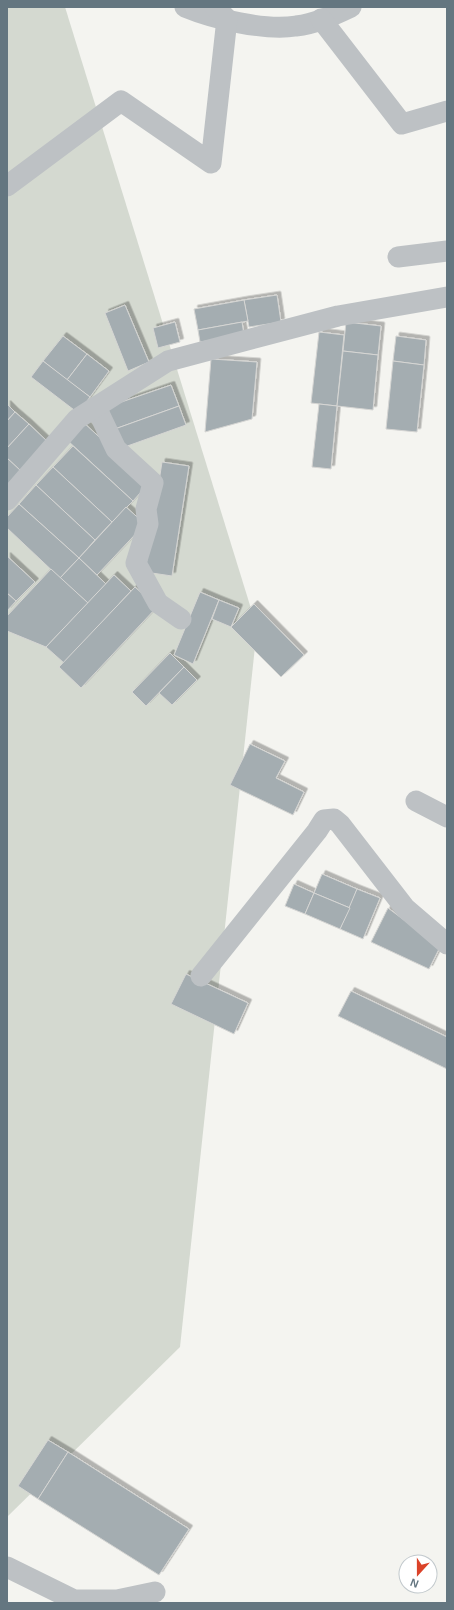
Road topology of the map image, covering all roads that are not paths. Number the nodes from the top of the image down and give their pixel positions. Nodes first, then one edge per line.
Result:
1 (185, 7) edge
2 (351, 7) edge
3 (221, 13) edge
4 (321, 19) junction
5 (447, 111) edge
6 (7, 186) edge
7 (447, 251) edge
8 (398, 257) dead end
9 (447, 297) edge
10 (96, 407) junction
11 (7, 500) edge
12 (181, 620) dead end
13 (416, 800) dead end
14 (447, 817) edge
15 (447, 944) edge
16 (201, 976) dead end
17 (7, 1567) edge
18 (155, 1592) dead end

1 - 3 street
2 - 4 street
3 - 4 street
3 - 6 street
4 - 5 street
7 - 8 street
9 - 10 street
10 - 11 street
10 - 12 street
13 - 14 street
15 - 16 street
17 - 18 street

